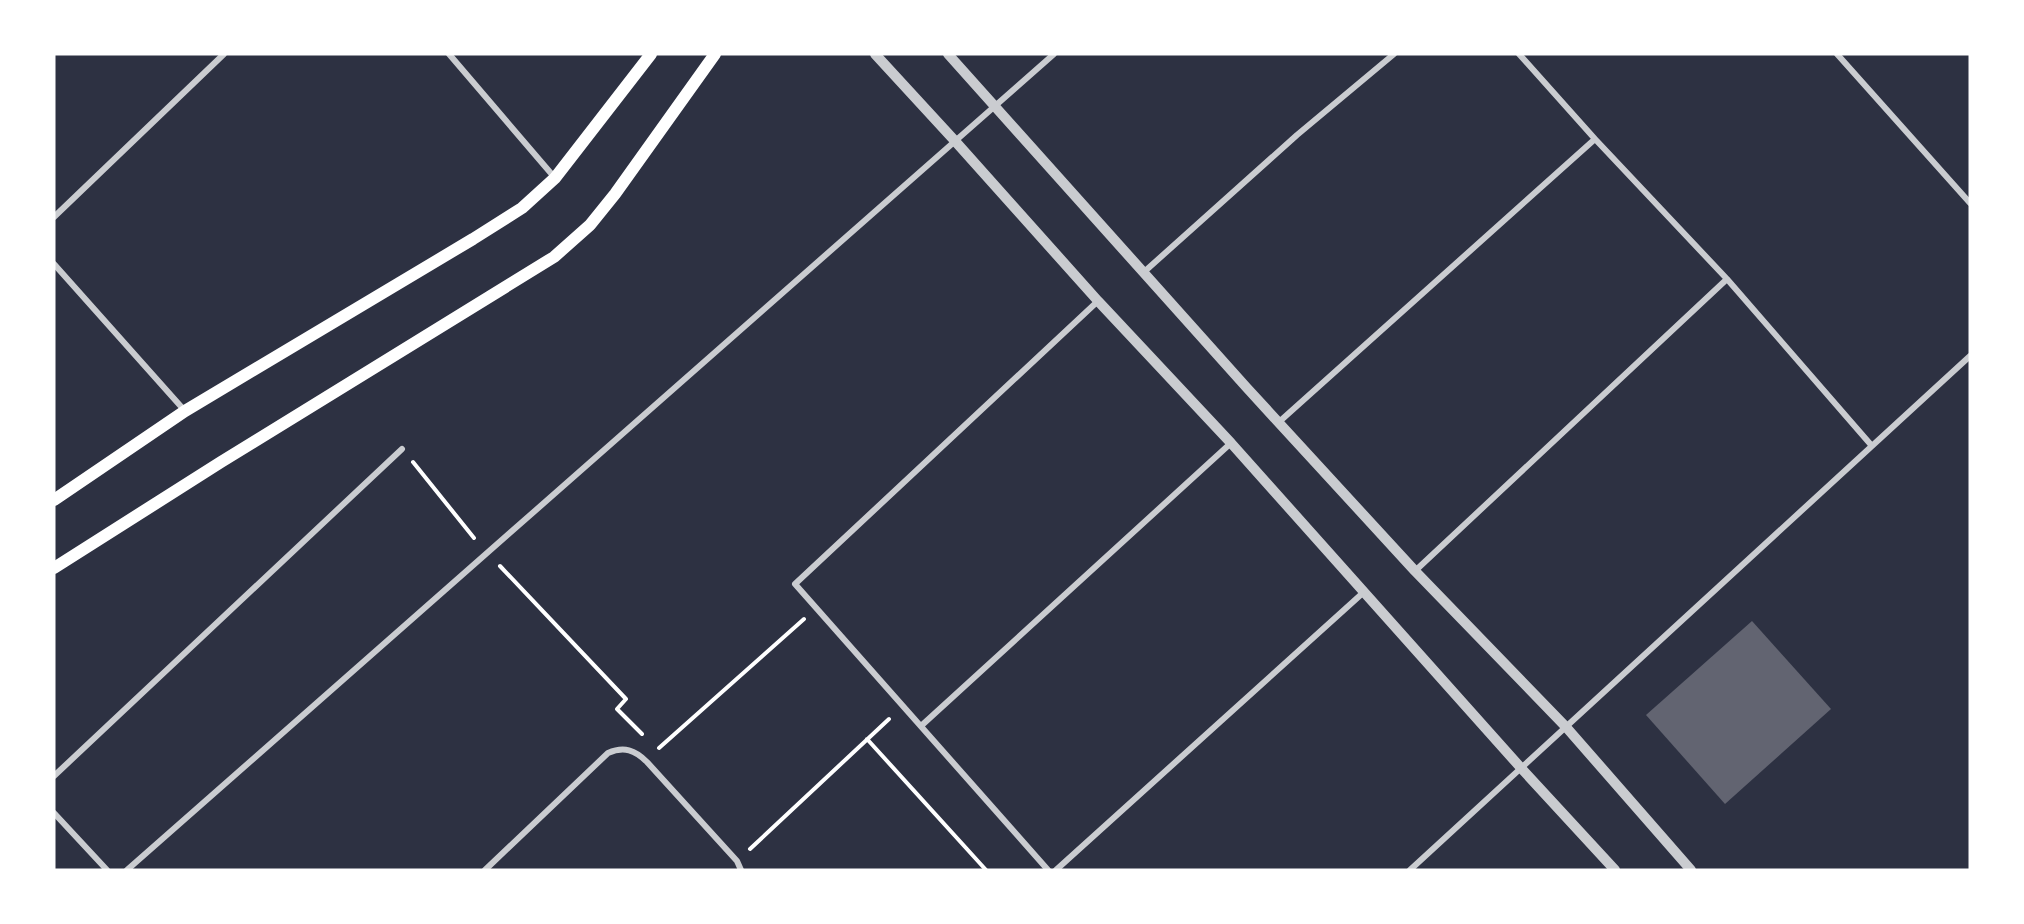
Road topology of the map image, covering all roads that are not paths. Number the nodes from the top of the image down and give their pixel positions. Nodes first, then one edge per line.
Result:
1 (224, 54) edge
2 (449, 54) edge
3 (651, 54) edge
4 (715, 54) edge
5 (875, 54) edge
6 (948, 54) edge
7 (1054, 54) edge
8 (1394, 54) edge
9 (1519, 54) edge
10 (1837, 54) edge
11 (996, 106) junction
12 (1595, 139) junction
13 (956, 141) junction
14 (555, 178) junction
15 (1970, 203) edge
16 (54, 217) edge
17 (54, 264) edge
18 (1144, 272) junction
19 (1727, 279) junction
20 (1098, 301) junction
21 (1970, 356) edge
22 (184, 411) junction
23 (1279, 422) junction
24 (1231, 443) junction
25 (1872, 446) junction
26 (402, 448) road end
27 (54, 500) edge
28 (54, 568) edge
29 (1415, 571) junction
30 (1365, 591) junction
31 (921, 726) junction
32 (1566, 727) junction
33 (1521, 768) junction
34 (54, 776) edge
35 (54, 813) edge
36 (107, 870) edge
37 (127, 870) edge
38 (485, 870) edge
39 (741, 870) edge
40 (1048, 870) edge
41 (1056, 870) edge
42 (1410, 870) edge
43 (1616, 870) edge
44 (1691, 870) edge

1 - 16 street
2 - 14 street
3 - 14 main road
4 - 28 main road
5 - 13 street
6 - 11 street
7 - 11 street
8 - 18 street
9 - 12 street
10 - 15 street
11 - 13 street
11 - 18 street
12 - 19 street
12 - 23 street
13 - 20 street
13 - 37 street
14 - 22 main road
17 - 22 street
18 - 23 street
19 - 25 street
19 - 29 street
20 - 24 street
20 - 31 street
21 - 25 street
22 - 27 main road
23 - 29 street
24 - 30 street
24 - 31 street
25 - 32 street
26 - 34 street
29 - 32 street
30 - 33 street
30 - 41 street
31 - 40 street
32 - 33 street
32 - 44 street
33 - 42 street
33 - 43 street
35 - 36 street
38 - 39 street

